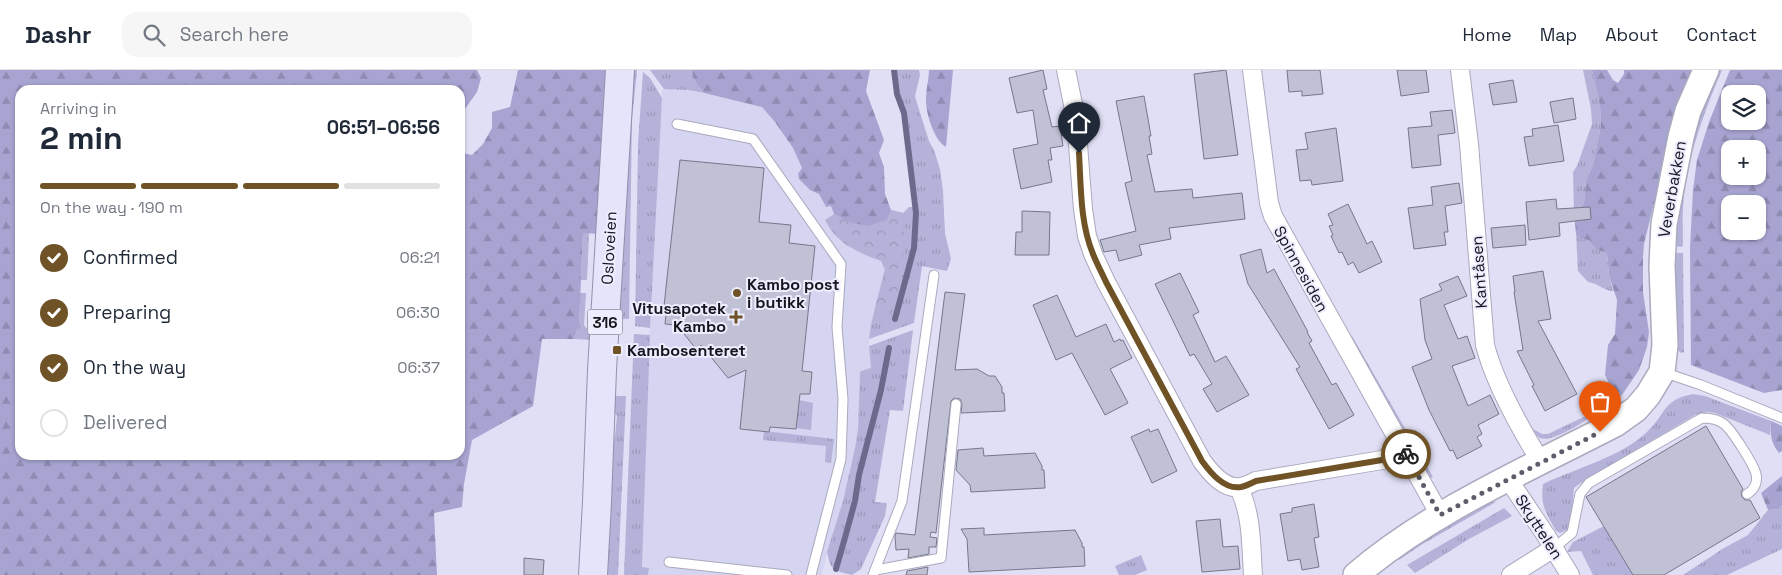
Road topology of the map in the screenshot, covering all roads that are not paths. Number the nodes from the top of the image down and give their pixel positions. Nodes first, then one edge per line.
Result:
1 (620, 70) edge
2 (1066, 70) edge
3 (1252, 70) edge
4 (1460, 70) edge
5 (1706, 70) edge
6 (677, 124) dead end
7 (934, 275) dead end
8 (1662, 372) junction
9 (956, 404) dead end
10 (1782, 418) edge
11 (1403, 450) junction
12 (1541, 462) junction
13 (1508, 479) junction
14 (1240, 488) junction
15 (1747, 494) dead end
16 (1440, 515) junction
17 (1554, 548) junction
18 (669, 562) dead end
19 (1367, 569) edge
20 (875, 572) edge
21 (592, 575) edge
22 (787, 575) edge
23 (811, 575) edge
24 (1253, 575) edge
25 (1511, 575) edge
26 (1570, 575) edge

1 - 21 main road, Osloveien / 316
2 - 14 street
3 - 11 street, Spinnesiden
4 - 12 street, Kantåsen
5 - 8 street, Veverbakken
6 - 23 lane
7 - 20 lane
8 - 10 lane
8 - 12 street, Veverbakken
9 - 20 lane
11 - 14 street
11 - 16 street, Spinnesiden
12 - 13 street, Veverbakken
13 - 16 street, Veverbakken
13 - 17 street, Skyttelen
14 - 24 street
15 - 17 lane
16 - 19 street, Veverbakken
17 - 25 street
17 - 26 street, Skyttelen
18 - 22 lane

